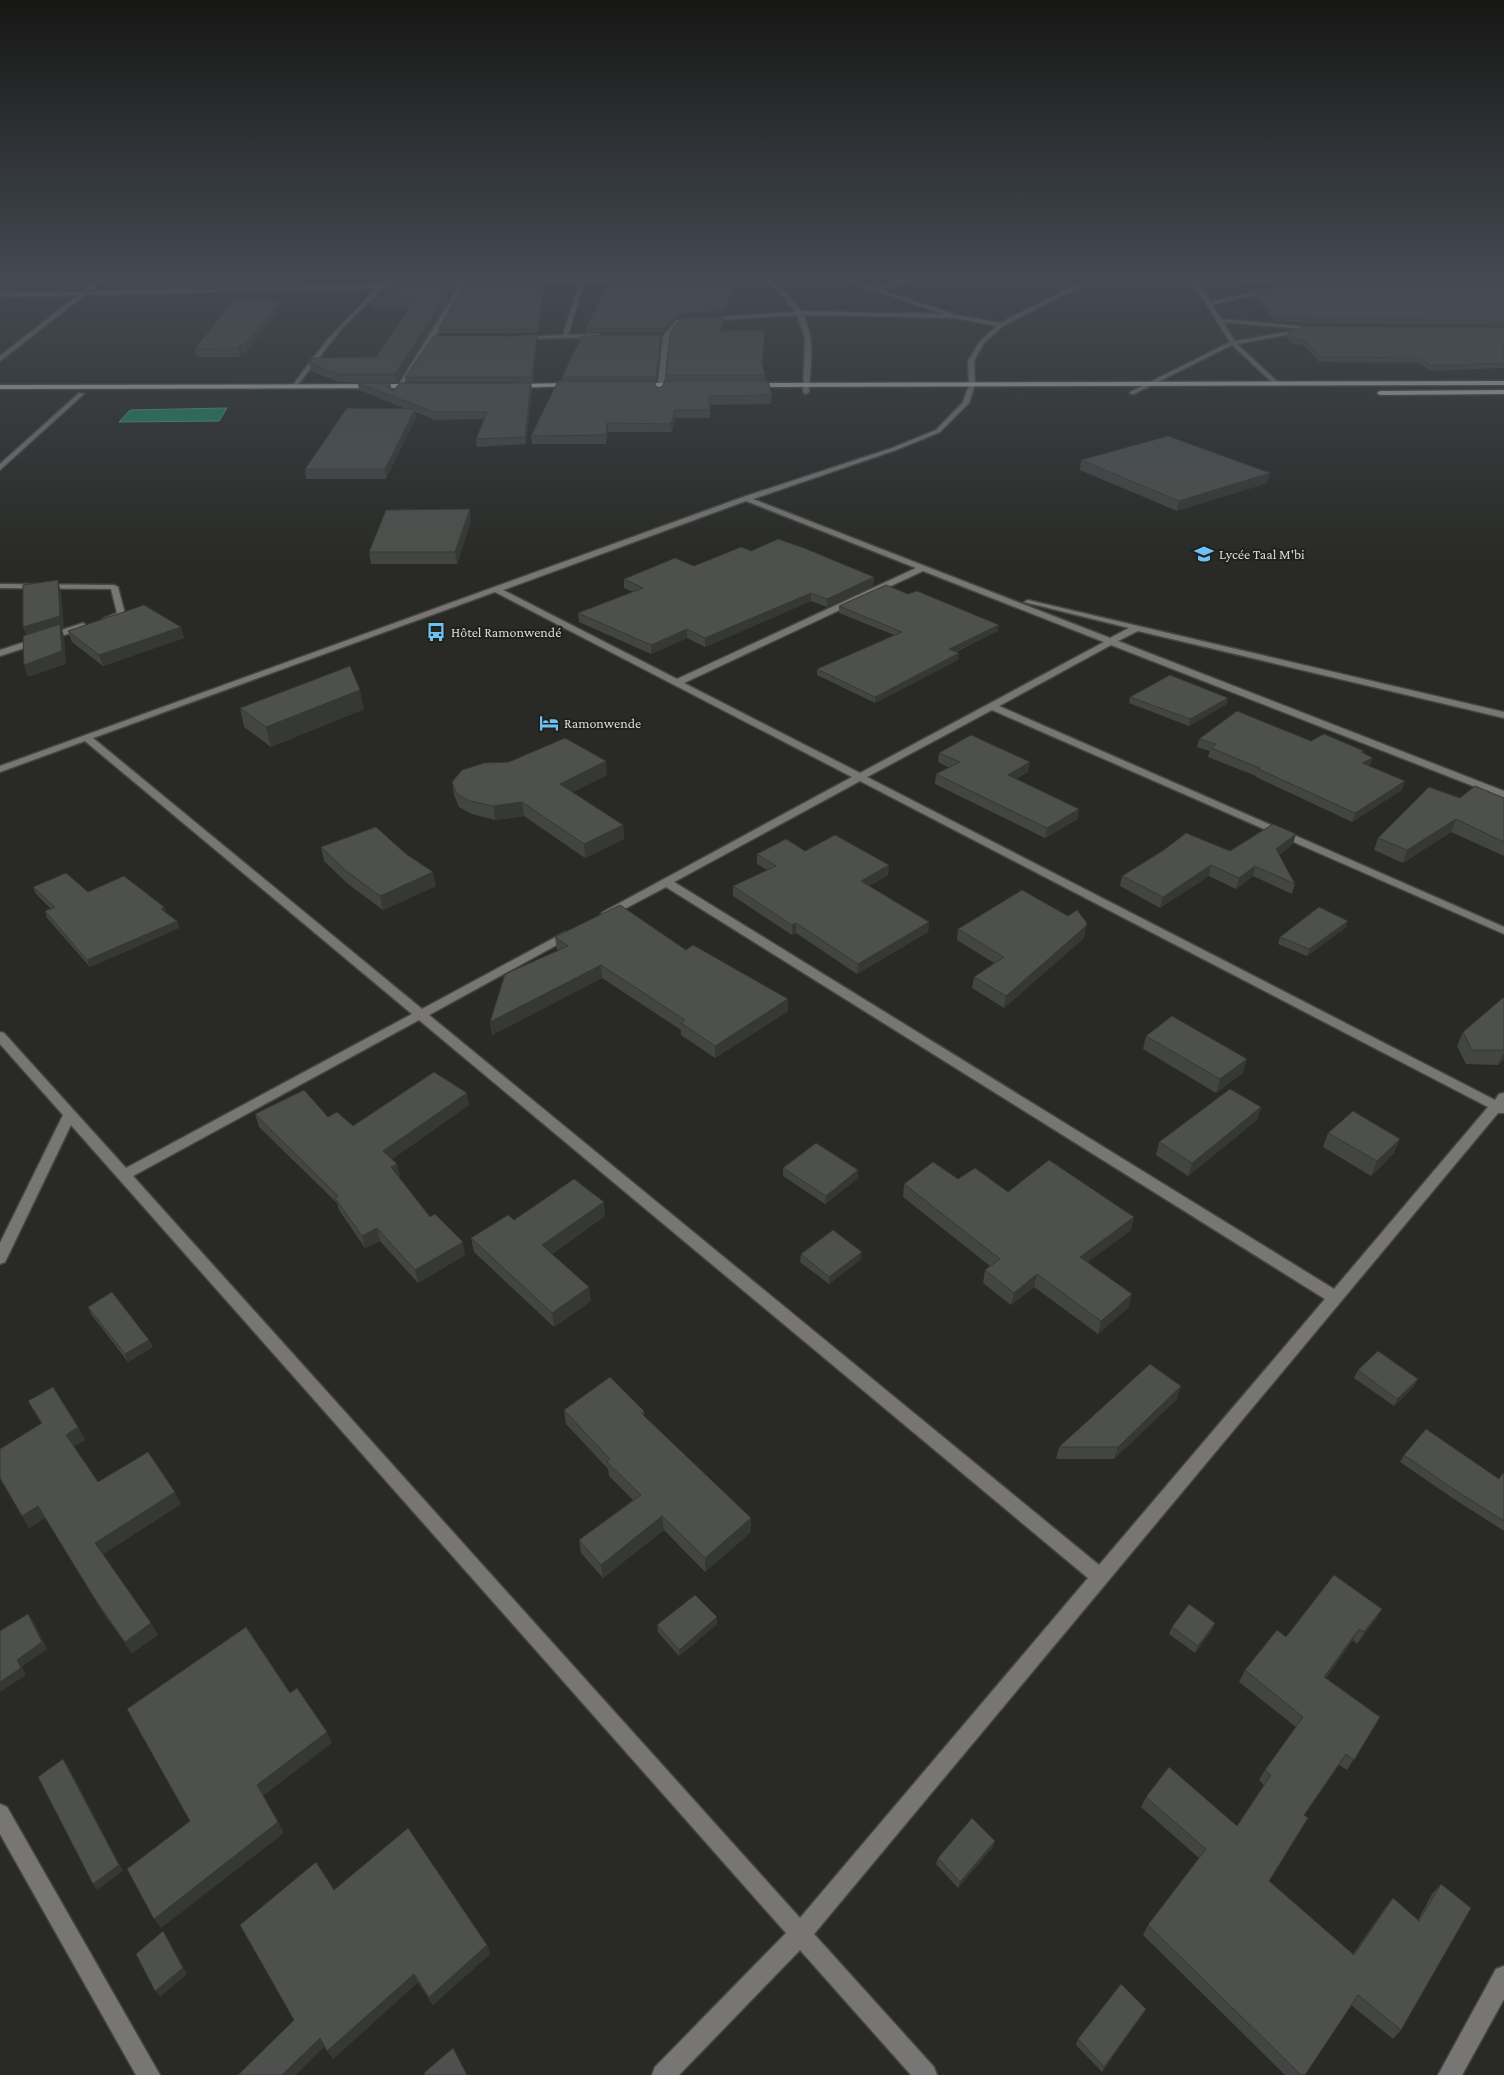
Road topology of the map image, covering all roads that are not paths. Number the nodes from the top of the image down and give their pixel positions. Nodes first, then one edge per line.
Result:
1 (304, 371) edge
2 (409, 371) edge
3 (662, 371) edge
4 (807, 371) edge
5 (972, 371) edge
6 (1177, 371) edge
7 (1263, 371) edge
8 (1277, 384) junction
9 (1504, 384) edge
10 (582, 385) edge
11 (631, 385) edge
12 (661, 385) junction
13 (690, 385) edge
14 (748, 385) edge
15 (806, 385) junction
16 (1149, 385) junction
17 (295, 386) junction
18 (399, 386) junction
19 (418, 386) edge
20 (505, 386) edge
21 (0, 387) edge
22 (972, 389) junction
23 (806, 392) junction
24 (864, 392) dead end
25 (1504, 392) edge
26 (512, 393) edge
27 (541, 393) dead end
28 (650, 393) edge
29 (660, 393) junction
30 (670, 393) edge
31 (747, 393) edge
32 (962, 393) dead end
33 (981, 393) dead end
34 (1123, 393) dead end
35 (1132, 393) junction
36 (1152, 393) dead end
37 (1377, 393) dead end
38 (0, 394) edge
39 (80, 394) junction
40 (176, 394) dead end
41 (195, 394) dead end
42 (394, 394) junction
43 (414, 394) edge
44 (0, 468) edge
45 (746, 499) junction
46 (922, 568) junction
47 (0, 586) edge
48 (495, 589) junction
49 (982, 591) junction
50 (1136, 628) junction
51 (1111, 641) junction
52 (0, 653) edge
53 (676, 683) junction
54 (991, 706) junction
55 (1504, 715) edge
56 (87, 738) junction
57 (0, 769) edge
58 (860, 777) junction
59 (1504, 795) edge
60 (666, 882) junction
61 (596, 920) edge
62 (579, 929) edge
63 (1504, 931) edge
64 (423, 1014) junction
65 (0, 1036) edge
66 (1501, 1104) edge
67 (70, 1114) junction
68 (124, 1175) junction
69 (0, 1258) edge
70 (1335, 1297) junction
71 (1100, 1577) junction
72 (0, 1814) edge
73 (800, 1934) junction
74 (1504, 1978) edge
75 (149, 2075) edge
76 (663, 2075) edge
77 (926, 2075) edge
78 (1449, 2075) edge

1 - 17 street
2 - 18 street
3 - 12 street
4 - 15 street
5 - 22 street
6 - 16 street
7 - 8 street
8 - 9 main road
8 - 16 main road
10 - 20 main road
11 - 12 main road
12 - 13 main road
12 - 29 street
14 - 15 main road
15 - 22 main road
15 - 23 street
16 - 22 main road
16 - 35 street
17 - 18 main road
17 - 21 main road
18 - 19 main road
18 - 42 street
22 - 32 main road
22 - 33 main road
22 - 45 street
23 - 24 main road
23 - 31 main road
25 - 37 main road
26 - 27 main road
28 - 29 main road
29 - 30 main road
34 - 35 main road
35 - 36 main road
38 - 39 main road
39 - 40 main road
39 - 44 street
41 - 42 main road
42 - 43 main road
45 - 46 street
45 - 48 street
46 - 49 street
46 - 53 street
47 - 52 street
48 - 53 street
48 - 56 street
49 - 50 street
49 - 51 street
50 - 51 street
50 - 55 street
51 - 54 street
51 - 59 street
53 - 58 street
54 - 58 street
54 - 63 street
56 - 57 street
56 - 64 street
58 - 60 street
58 - 66 street
60 - 61 street
60 - 70 street
62 - 64 street
64 - 68 street
64 - 71 street
65 - 67 street
66 - 70 street
67 - 68 street
67 - 69 street
68 - 73 street
70 - 71 street
71 - 73 street
72 - 75 street
73 - 76 street
73 - 77 street
74 - 78 street

